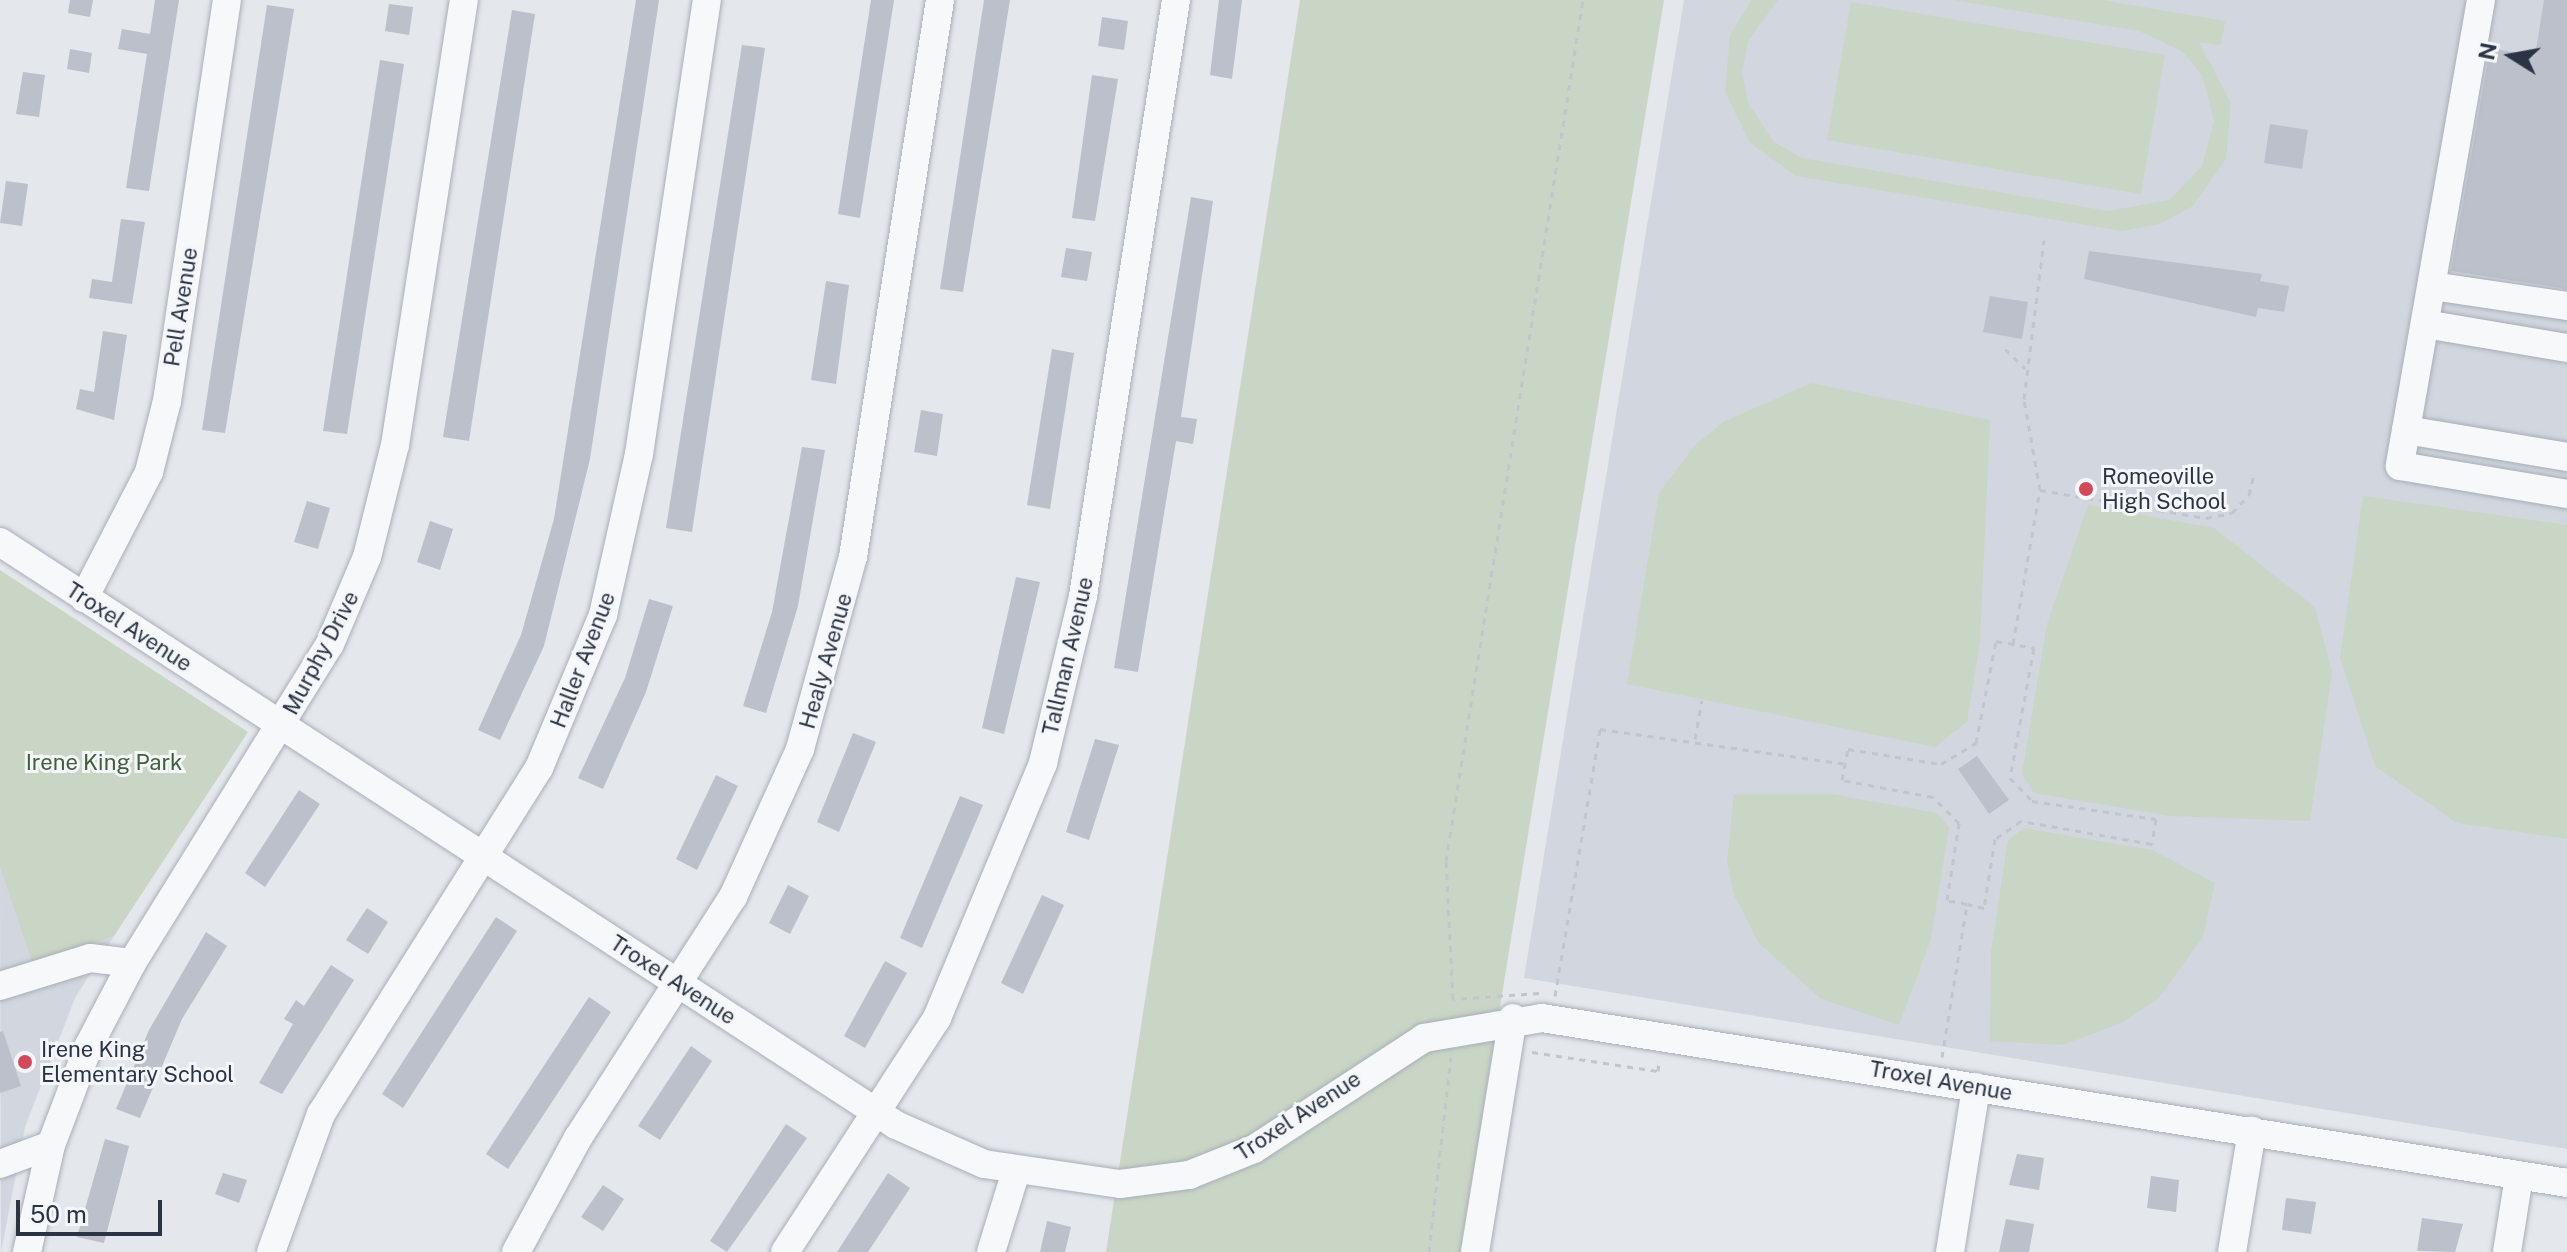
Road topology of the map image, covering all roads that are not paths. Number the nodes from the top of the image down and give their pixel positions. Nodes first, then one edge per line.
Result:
1 (227, 0) edge
2 (464, 0) edge
3 (707, 0) edge
4 (940, 0) edge
5 (1176, 0) edge
6 (2481, 0) edge
7 (2432, 286) junction
8 (2567, 306) edge
9 (2425, 324) junction
10 (2567, 348) edge
11 (2406, 430) junction
12 (2567, 457) edge
13 (2567, 494) edge
14 (0, 542) edge
15 (84, 598) junction
16 (281, 727) junction
17 (483, 857) junction
18 (132, 963) junction
19 (679, 985) junction
20 (0, 986) edge
21 (1513, 1018) junction
22 (1976, 1087) junction
23 (876, 1112) junction
24 (2252, 1131) junction
25 (51, 1145) junction
26 (0, 1164) edge
27 (1016, 1171) junction
28 (2519, 1176) junction
29 (2567, 1183) edge
30 (27, 1252) edge
31 (271, 1252) edge
32 (516, 1252) edge
33 (785, 1252) edge
34 (991, 1252) edge
35 (1475, 1252) edge
36 (1950, 1252) edge
37 (2232, 1252) edge
38 (2507, 1252) edge

1 - 15 street, Pell Avenue
2 - 16 street, Murphy Drive
3 - 17 street, Haller Avenue
4 - 19 street, Healy Avenue
5 - 23 street, Tallman Avenue
6 - 7 street
7 - 8 street
7 - 9 street
9 - 10 street
9 - 11 street
11 - 12 street
11 - 13 street
14 - 15 street, Troxel Avenue
15 - 16 street, Troxel Avenue
16 - 17 street, Troxel Avenue
16 - 18 street, Murphy Drive
17 - 19 street, Troxel Avenue
17 - 31 street, Haller Avenue
18 - 20 street
18 - 25 street, Murphy Drive
19 - 23 street, Troxel Avenue
19 - 32 street, Healy Avenue
21 - 22 street, Troxel Avenue
21 - 27 street, Troxel Avenue
21 - 35 street
22 - 24 street, Troxel Avenue
22 - 36 street
23 - 27 street, Troxel Avenue
23 - 33 street, Tallman Avenue
24 - 28 street, Troxel Avenue
24 - 37 street
25 - 26 street
25 - 30 street, Murphy Drive
27 - 34 street
28 - 29 street, Troxel Avenue
28 - 38 street

